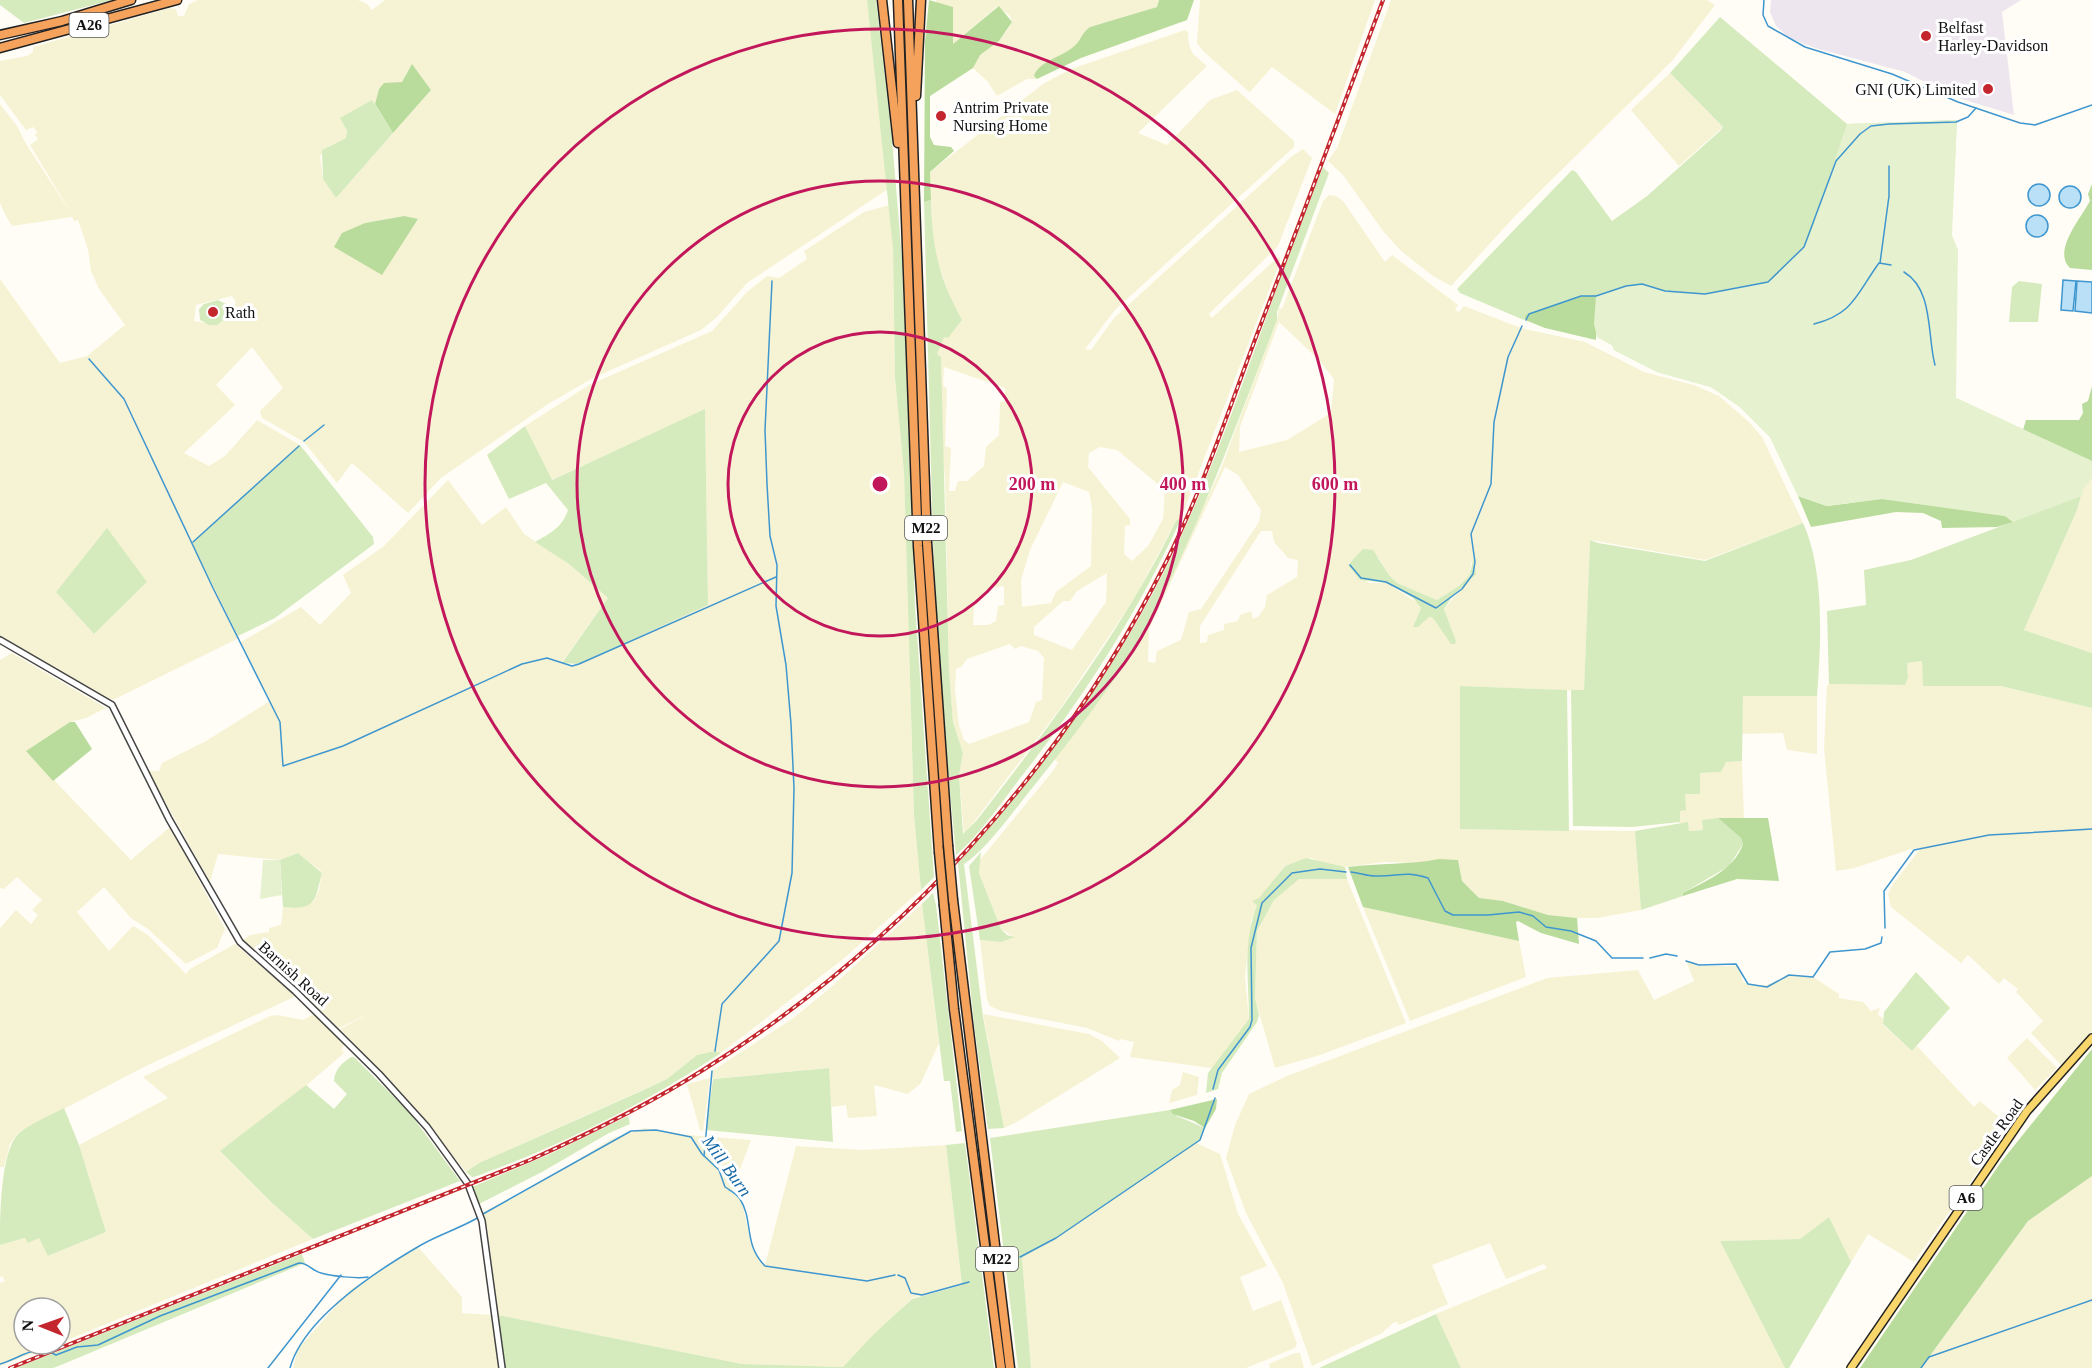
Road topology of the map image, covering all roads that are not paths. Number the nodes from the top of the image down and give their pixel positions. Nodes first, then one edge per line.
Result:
1 (131, 0) edge
2 (177, 0) edge
3 (882, 0) edge
4 (898, 0) edge
5 (908, 0) edge
6 (921, 0) edge
7 (0, 34) edge
8 (22, 36) junction
9 (0, 48) edge
10 (915, 210) junction
11 (908, 263) junction
12 (0, 640) edge
13 (2092, 1038) edge
14 (974, 1118) junction
15 (978, 1150) junction
16 (502, 1368) edge
17 (1001, 1368) edge
18 (1010, 1368) edge
19 (1851, 1368) edge

1 - 8 highway, A26
2 - 8 highway, A26
3 - 11 highway
4 - 11 highway, M22
5 - 10 highway, M22
6 - 10 highway
7 - 8 highway, A26
8 - 9 highway, A26
10 - 14 highway, M22, bridge
11 - 14 highway, M22, bridge
12 - 16 street, Barnish Road
13 - 19 main road, Castle Road / A6
14 - 15 highway, M22
15 - 17 highway, M22
15 - 18 highway, M22

